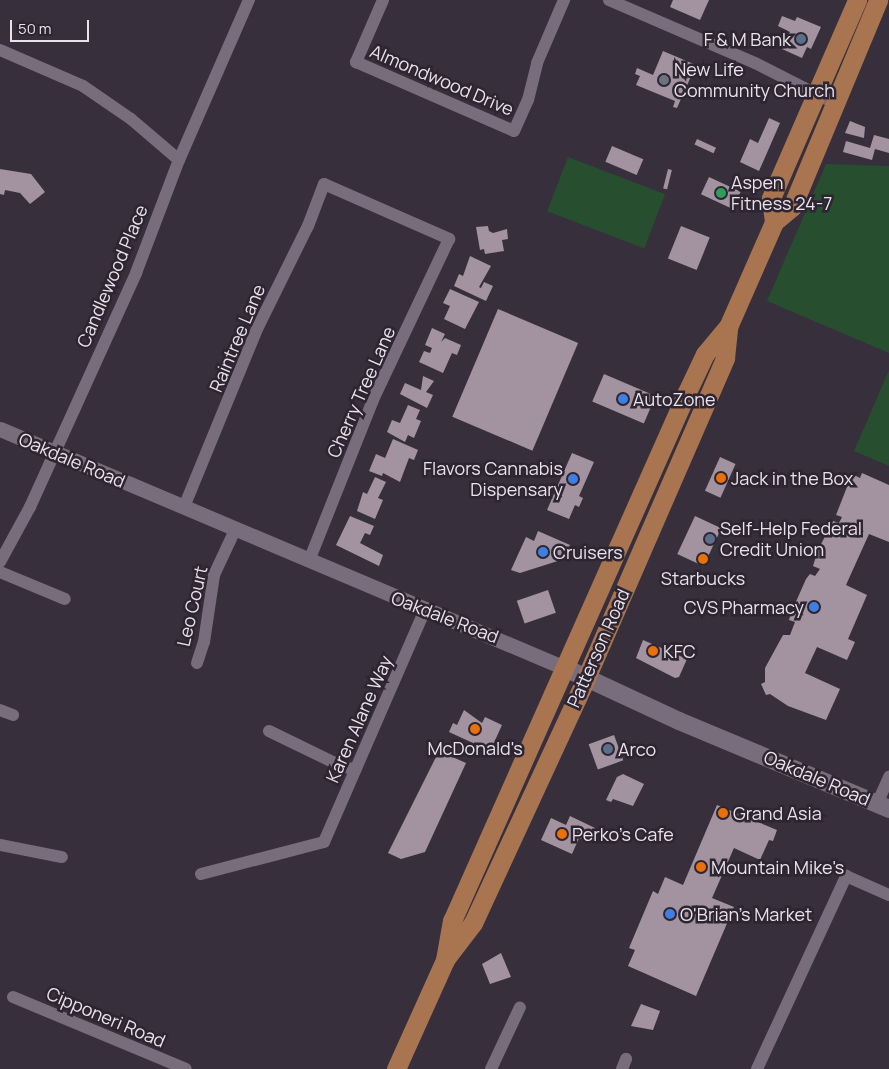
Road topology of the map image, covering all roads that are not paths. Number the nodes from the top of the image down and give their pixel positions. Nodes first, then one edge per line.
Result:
1 (249, 0) edge
2 (383, 0) edge
3 (564, 0) edge
4 (609, 0) edge
5 (857, 0) edge
6 (878, 0) edge
7 (0, 50) edge
8 (816, 93) junction
9 (834, 103) junction
10 (179, 160) junction
11 (324, 184) joint
12 (774, 222) junction
13 (728, 327) junction
14 (0, 429) edge
15 (53, 452) junction
16 (184, 507) junction
17 (235, 530) junction
18 (308, 561) junction
19 (0, 562) edge
20 (0, 572) edge
21 (65, 599) dead end
22 (425, 610) junction
23 (197, 663) dead end
24 (565, 668) junction
25 (586, 678) junction
26 (0, 710) edge
27 (13, 715) dead end
28 (269, 731) dead end
29 (355, 770) junction
30 (889, 777) edge
31 (883, 806) edge
32 (0, 845) edge
33 (62, 857) dead end
34 (202, 874) dead end
35 (889, 895) edge
36 (445, 960) junction
37 (13, 997) dead end
38 (520, 1007) dead end
39 (186, 1069) edge
40 (396, 1069) edge
41 (491, 1069) edge
42 (758, 1069) edge

1 - 10 street, Candlewood Place
2 - 3 street, Almondwood Drive
4 - 8 street
5 - 8 main road, Patterson Road
6 - 9 main road, Patterson Road
7 - 10 street
8 - 9 street
8 - 12 main road, Patterson Road
9 - 12 main road, Patterson Road
10 - 15 street, Candlewood Place
11 - 16 street, Raintree Lane
11 - 18 street, Cherry Tree Lane
12 - 13 main road, Patterson Road
13 - 24 main road, Patterson Road
13 - 25 main road, Patterson Road
14 - 15 street, Oakdale Road
15 - 16 street, Oakdale Road
15 - 19 street, Candlewood Place
16 - 17 street, Oakdale Road
17 - 18 street, Oakdale Road
17 - 23 street, Leo Court
18 - 22 street, Oakdale Road
20 - 21 street
22 - 24 street, Oakdale Road
22 - 29 street, Karen Alane Way
24 - 25 main road, Oakdale Road
24 - 36 main road, Patterson Road
25 - 31 main road, Oakdale Road
25 - 36 main road, Patterson Road
26 - 27 street
28 - 29 street
29 - 34 street, Karen Alane Way
30 - 31 street
32 - 33 street
35 - 42 street
36 - 40 main road, Patterson Road
37 - 39 street, Cipponeri Road
38 - 41 street

